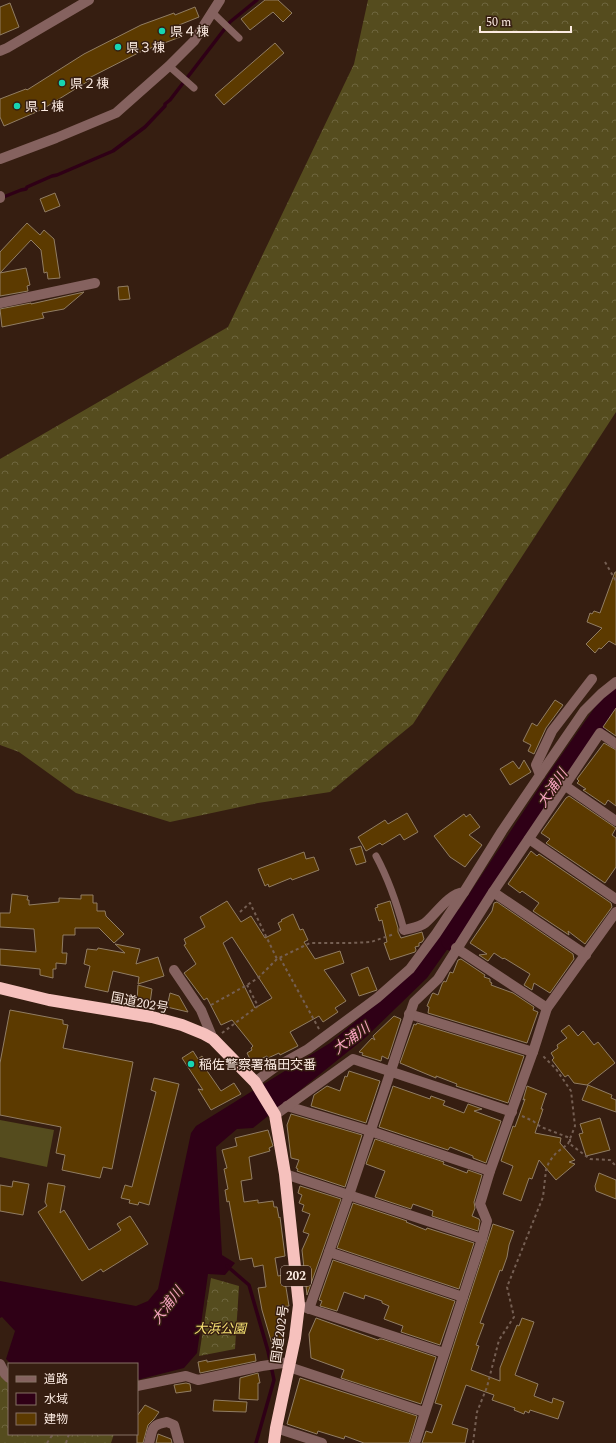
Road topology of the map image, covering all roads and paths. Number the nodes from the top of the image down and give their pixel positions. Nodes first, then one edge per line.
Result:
1 (89, 0) edge
2 (216, 1) edge
3 (213, 13) junction
4 (239, 38) dead end
5 (0, 51) edge
6 (170, 66) junction
7 (194, 88) dead end
8 (0, 159) edge
9 (95, 283) dead end
10 (0, 303) edge
11 (605, 562) dead end
12 (616, 581) edge
13 (592, 679) dead end
14 (616, 682) edge
15 (616, 744) edge
16 (540, 775) junction
17 (564, 786) junction
18 (616, 821) edge
19 (528, 839) junction
20 (376, 856) dead end
21 (464, 892) junction
22 (493, 892) junction
23 (616, 899) edge
24 (240, 912) dead end
25 (616, 912) edge
26 (423, 924) junction
27 (404, 930) junction
28 (436, 934) junction
29 (456, 948) junction
30 (586, 955) junction
31 (279, 958) junction
32 (174, 970) dead end
33 (247, 985) junction
34 (0, 988) edge
35 (547, 1008) junction
36 (201, 1010) junction
37 (409, 1014) junction
38 (324, 1037) junction
39 (213, 1039) junction
40 (534, 1051) junction
41 (390, 1072) junction
42 (255, 1082) junction
43 (287, 1106) junction
44 (273, 1112) junction
45 (512, 1112) junction
46 (370, 1131) junction
47 (570, 1138) junction
48 (616, 1166) edge
49 (490, 1171) junction
50 (285, 1174) junction
51 (349, 1195) junction
52 (482, 1239) junction
53 (329, 1252) junction
54 (463, 1297) junction
55 (304, 1307) junction
56 (444, 1353) junction
57 (0, 1364) edge
58 (290, 1365) junction
59 (8, 1377) edge
60 (138, 1386) edge
61 (424, 1412) junction
62 (276, 1428) junction
63 (149, 1443) edge
64 (179, 1443) edge
65 (274, 1443) edge
66 (322, 1443) edge
67 (415, 1443) edge
68 (473, 1443) edge

1 - 5 street
2 - 3 street
3 - 4 lane
3 - 6 street
6 - 7 lane
6 - 8 street
9 - 10 street
11 - 12 path
13 - 16 street
14 - 16 street
15 - 17 street
16 - 21 street
17 - 18 street
17 - 19 street
19 - 22 street
19 - 23 street
20 - 27 lane
21 - 26 street
21 - 28 street
22 - 29 street
22 - 30 street
24 - 31 path
25 - 30 street
26 - 27 street
26 - 28 street
27 - 31 path
28 - 38 street
29 - 35 street
29 - 37 street
30 - 35 street
31 - 33 path
31 - 38 path
32 - 36 street
33 - 36 path
33 - 39 path
34 - 39 highway, 国道202号 / 202
35 - 40 street
36 - 39 street
37 - 40 street
37 - 41 street
38 - 42 street
39 - 42 highway, 国道202号 / 202
40 - 45 street
40 - 47 path
41 - 43 street
41 - 45 street
41 - 46 street
42 - 44 highway, 202
43 - 44 street
43 - 46 street
44 - 50 highway, 国道202号 / 202
45 - 47 path
45 - 49 street
46 - 49 street
46 - 51 street
47 - 48 path
47 - 68 path
49 - 52 street
50 - 51 street
50 - 55 highway, 国道202号 / 202
51 - 52 street
51 - 53 street
52 - 54 street
53 - 54 street
53 - 55 street
54 - 56 street
55 - 56 street
55 - 58 highway, 国道202号 / 202
56 - 61 street
57 - 59 street
58 - 60 street
58 - 61 street
58 - 62 highway, 国道202号 / 202
61 - 67 street
62 - 65 highway, 国道202号 / 202
62 - 66 street
63 - 64 street

